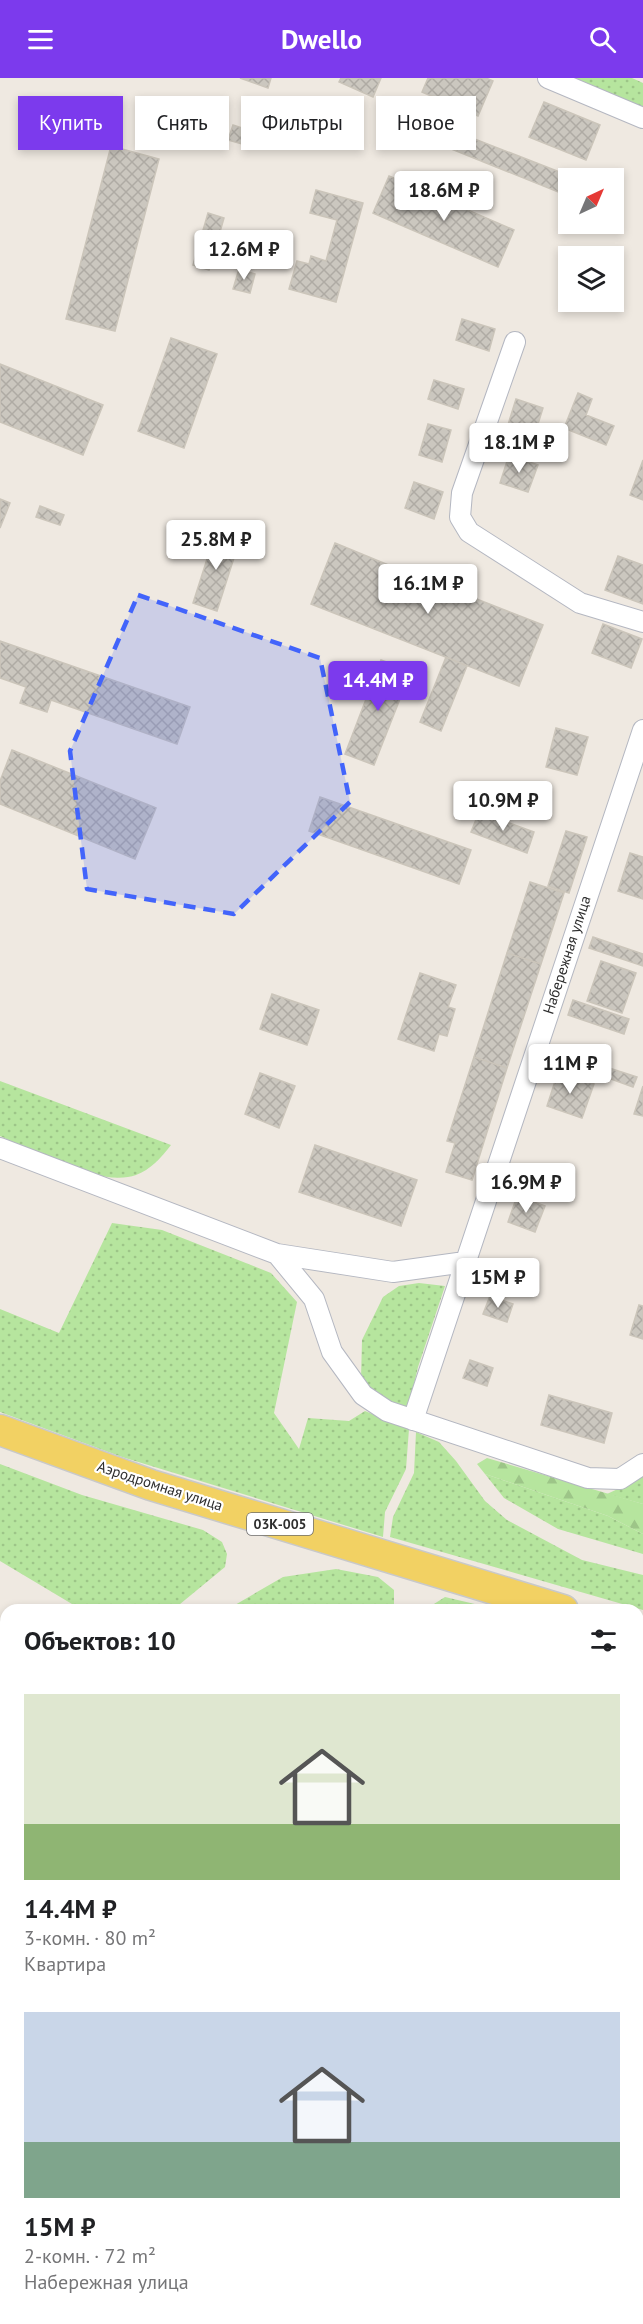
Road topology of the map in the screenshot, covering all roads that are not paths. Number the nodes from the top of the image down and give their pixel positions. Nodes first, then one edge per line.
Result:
1 (548, 78) edge
2 (643, 118) edge
3 (515, 342) dead end
4 (643, 622) edge
5 (643, 730) edge
6 (0, 1148) edge
7 (277, 1254) junction
8 (465, 1262) junction
9 (413, 1420) junction
10 (0, 1430) edge
11 (643, 1464) edge
12 (543, 1604) edge

1 - 2 street
3 - 4 street
5 - 8 street, Набережная улица
6 - 7 street
7 - 8 street
7 - 9 street
8 - 9 street, Набережная улица
9 - 11 street
10 - 12 main road, Аэродромная улица / 03К-005

